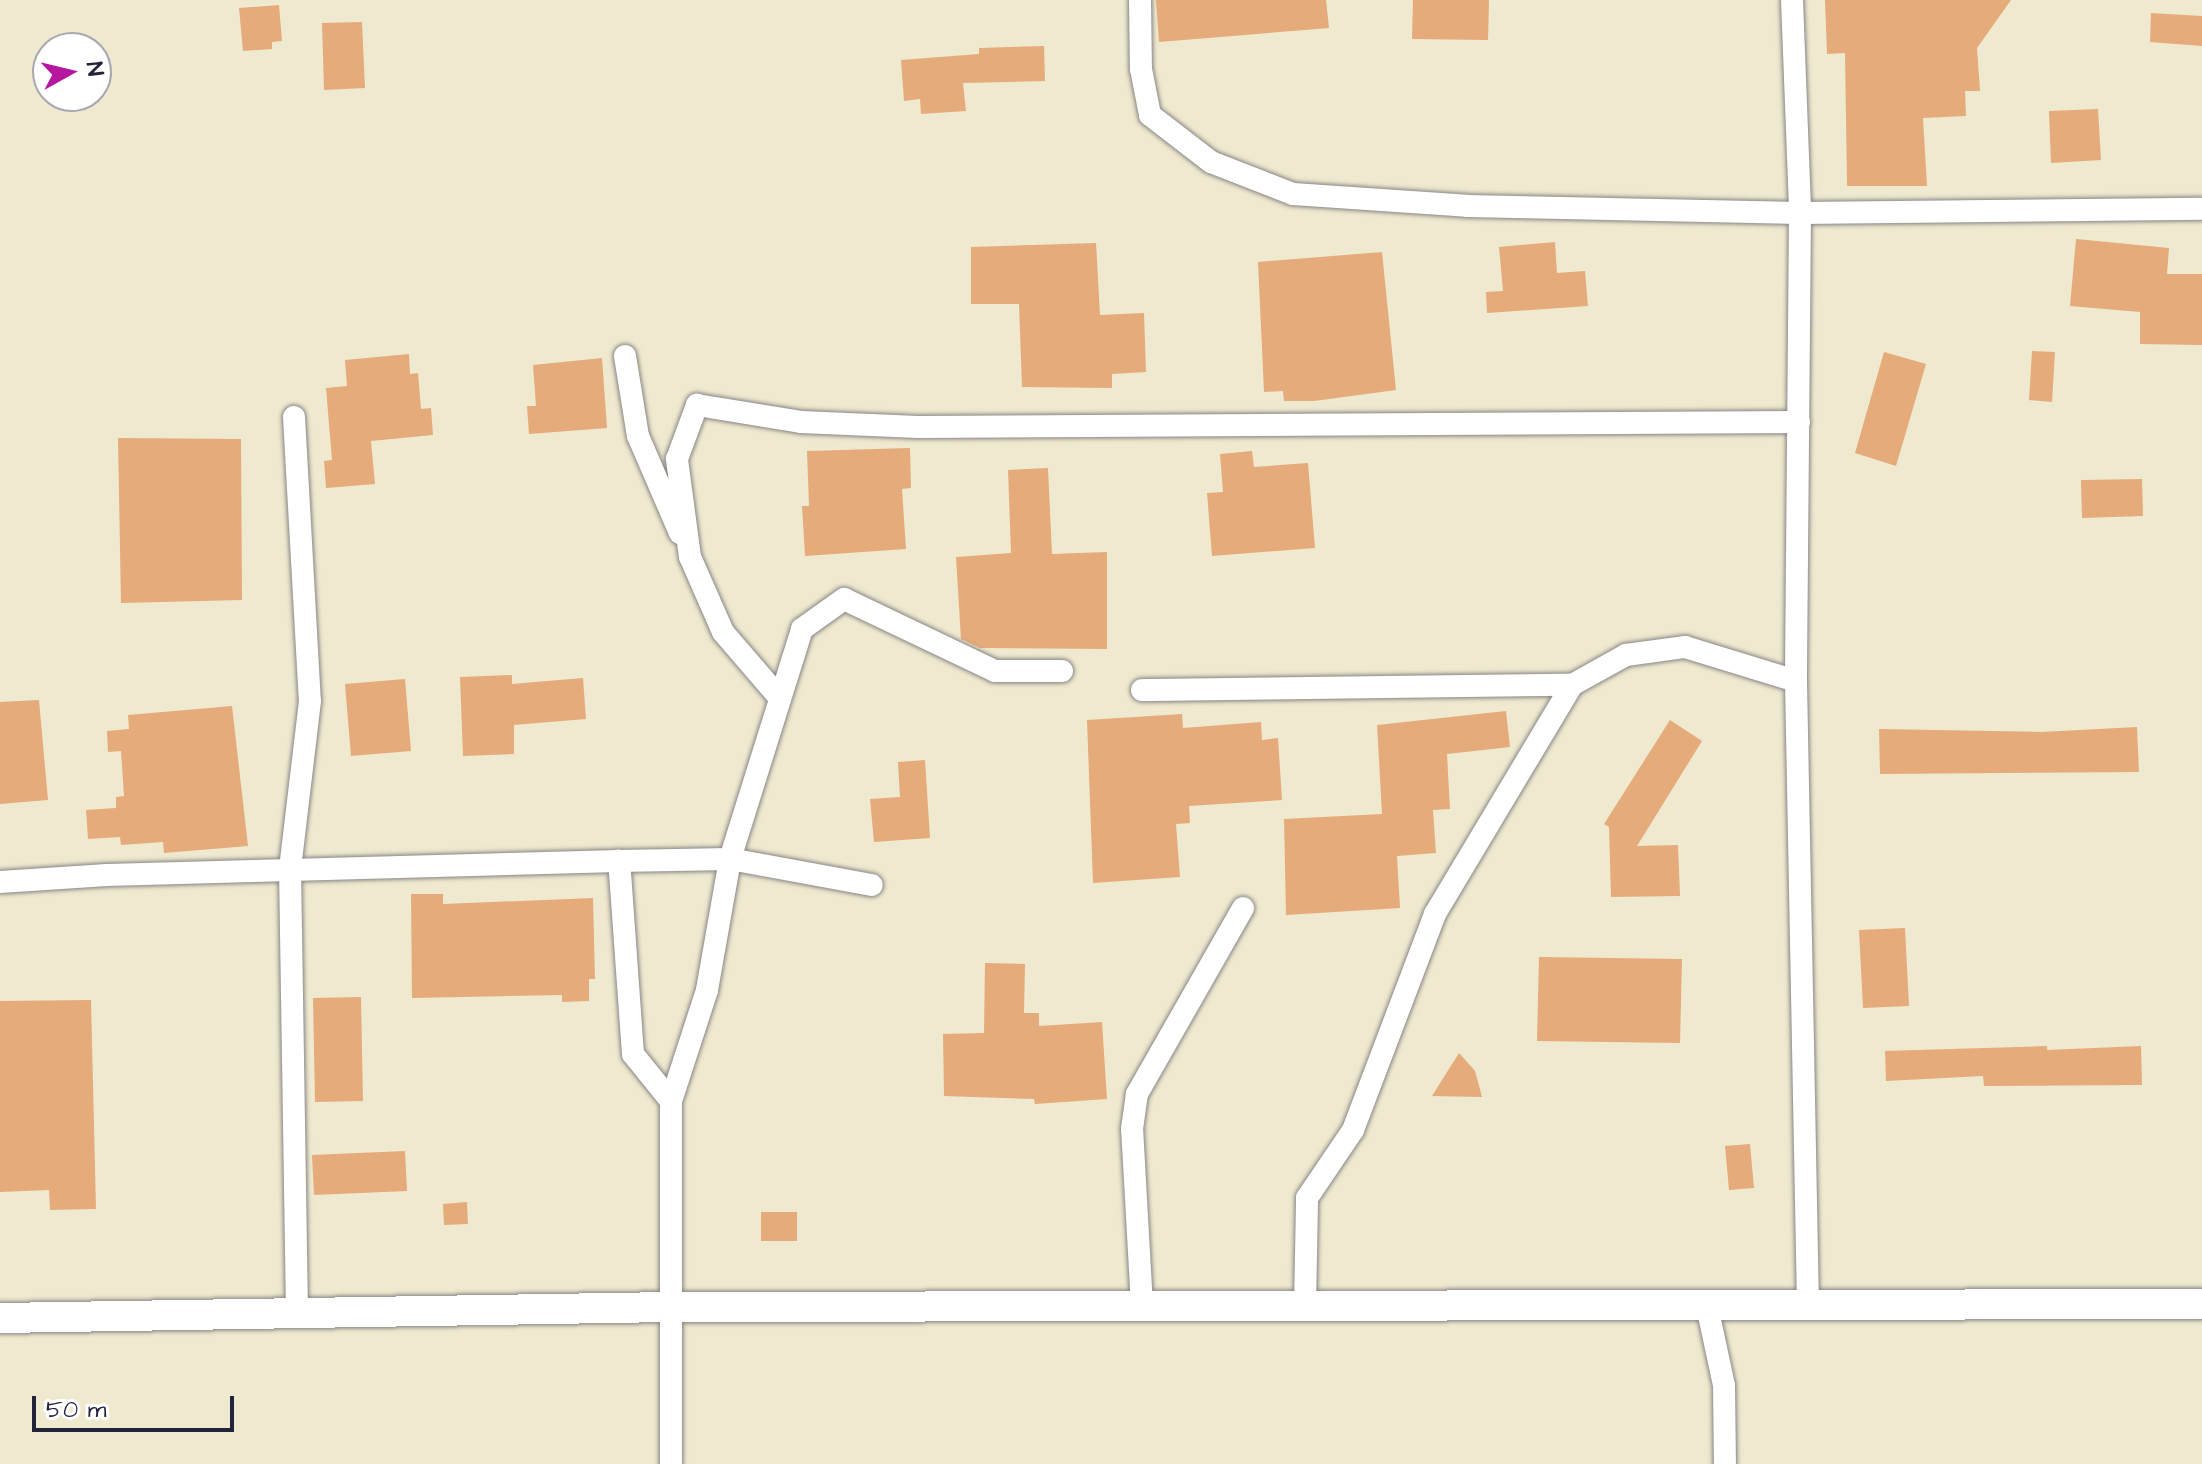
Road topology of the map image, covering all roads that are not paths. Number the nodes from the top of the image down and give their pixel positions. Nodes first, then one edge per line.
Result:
1 (1140, 0) edge
2 (1792, 0) edge
3 (2202, 209) edge
4 (1800, 213) junction
5 (625, 356) dead end
6 (294, 417) dead end
7 (1799, 422) junction
8 (690, 557) junction
9 (1062, 671) dead end
10 (1796, 681) junction
11 (1572, 685) junction
12 (1142, 690) dead end
13 (778, 696) junction
14 (730, 859) junction
15 (619, 861) junction
16 (290, 868) junction
17 (0, 882) edge
18 (872, 885) dead end
19 (1243, 908) dead end
20 (671, 1101) junction
21 (2202, 1304) edge
22 (1808, 1305) junction
23 (1142, 1306) junction
24 (1305, 1306) junction
25 (1707, 1306) junction
26 (668, 1307) junction
27 (297, 1314) junction
28 (0, 1318) edge
29 (671, 1464) edge
30 (1725, 1464) edge

1 - 4 street
2 - 4 street
3 - 4 street
4 - 7 street
5 - 8 street
6 - 16 street
7 - 8 street
7 - 10 street
8 - 13 street
9 - 13 street
10 - 11 street
10 - 22 street
11 - 12 street
11 - 24 street
13 - 14 street
14 - 15 street
14 - 18 street
14 - 20 street
15 - 16 street
15 - 20 street
16 - 17 street
16 - 27 street
19 - 23 street
20 - 26 street
21 - 22 street
22 - 25 street
23 - 24 street
23 - 26 street
24 - 25 street
25 - 30 street
26 - 27 street
26 - 29 street
27 - 28 street

